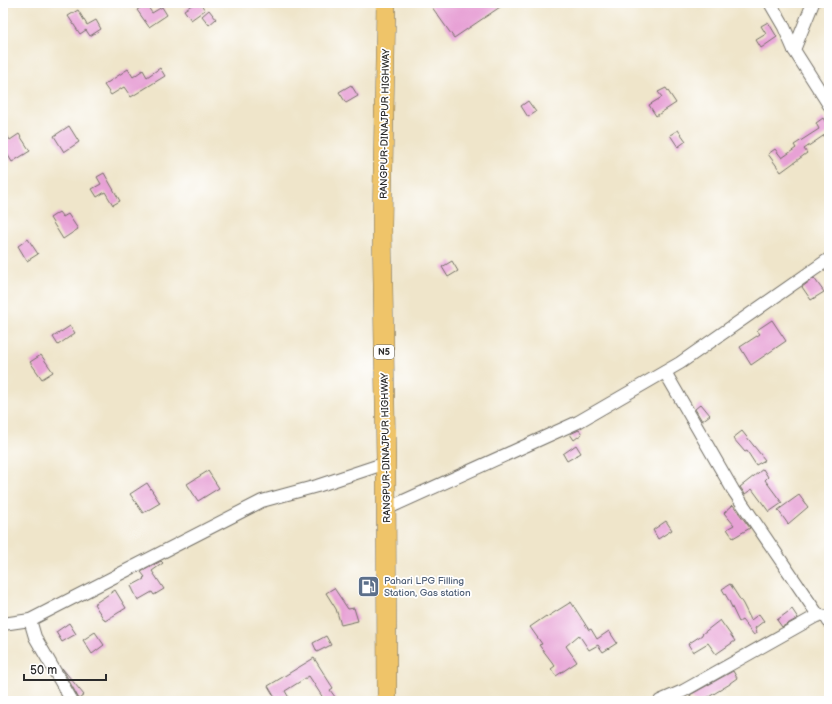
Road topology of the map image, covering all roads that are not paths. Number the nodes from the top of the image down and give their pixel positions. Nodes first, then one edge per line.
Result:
1 (386, 3) edge
2 (770, 3) edge
3 (813, 3) edge
4 (794, 50) junction
5 (829, 105) edge
6 (829, 259) edge
7 (665, 372) junction
8 (386, 463) junction
9 (386, 509) junction
10 (818, 615) junction
11 (30, 620) junction
12 (829, 622) edge
13 (3, 624) edge
14 (72, 701) edge
15 (387, 701) edge
16 (660, 701) edge

1 - 8 highway, RANGPUR-DINAJPUR HIGHWAY / N5
2 - 4 street
3 - 4 street
4 - 5 street
6 - 7 street
7 - 9 street
7 - 10 street
8 - 9 highway, RANGPUR-DINAJPUR HIGHWAY / N5
8 - 11 street
9 - 15 highway, RANGPUR-DINAJPUR HIGHWAY / N5
10 - 12 street
10 - 16 street
11 - 13 street
11 - 14 street

